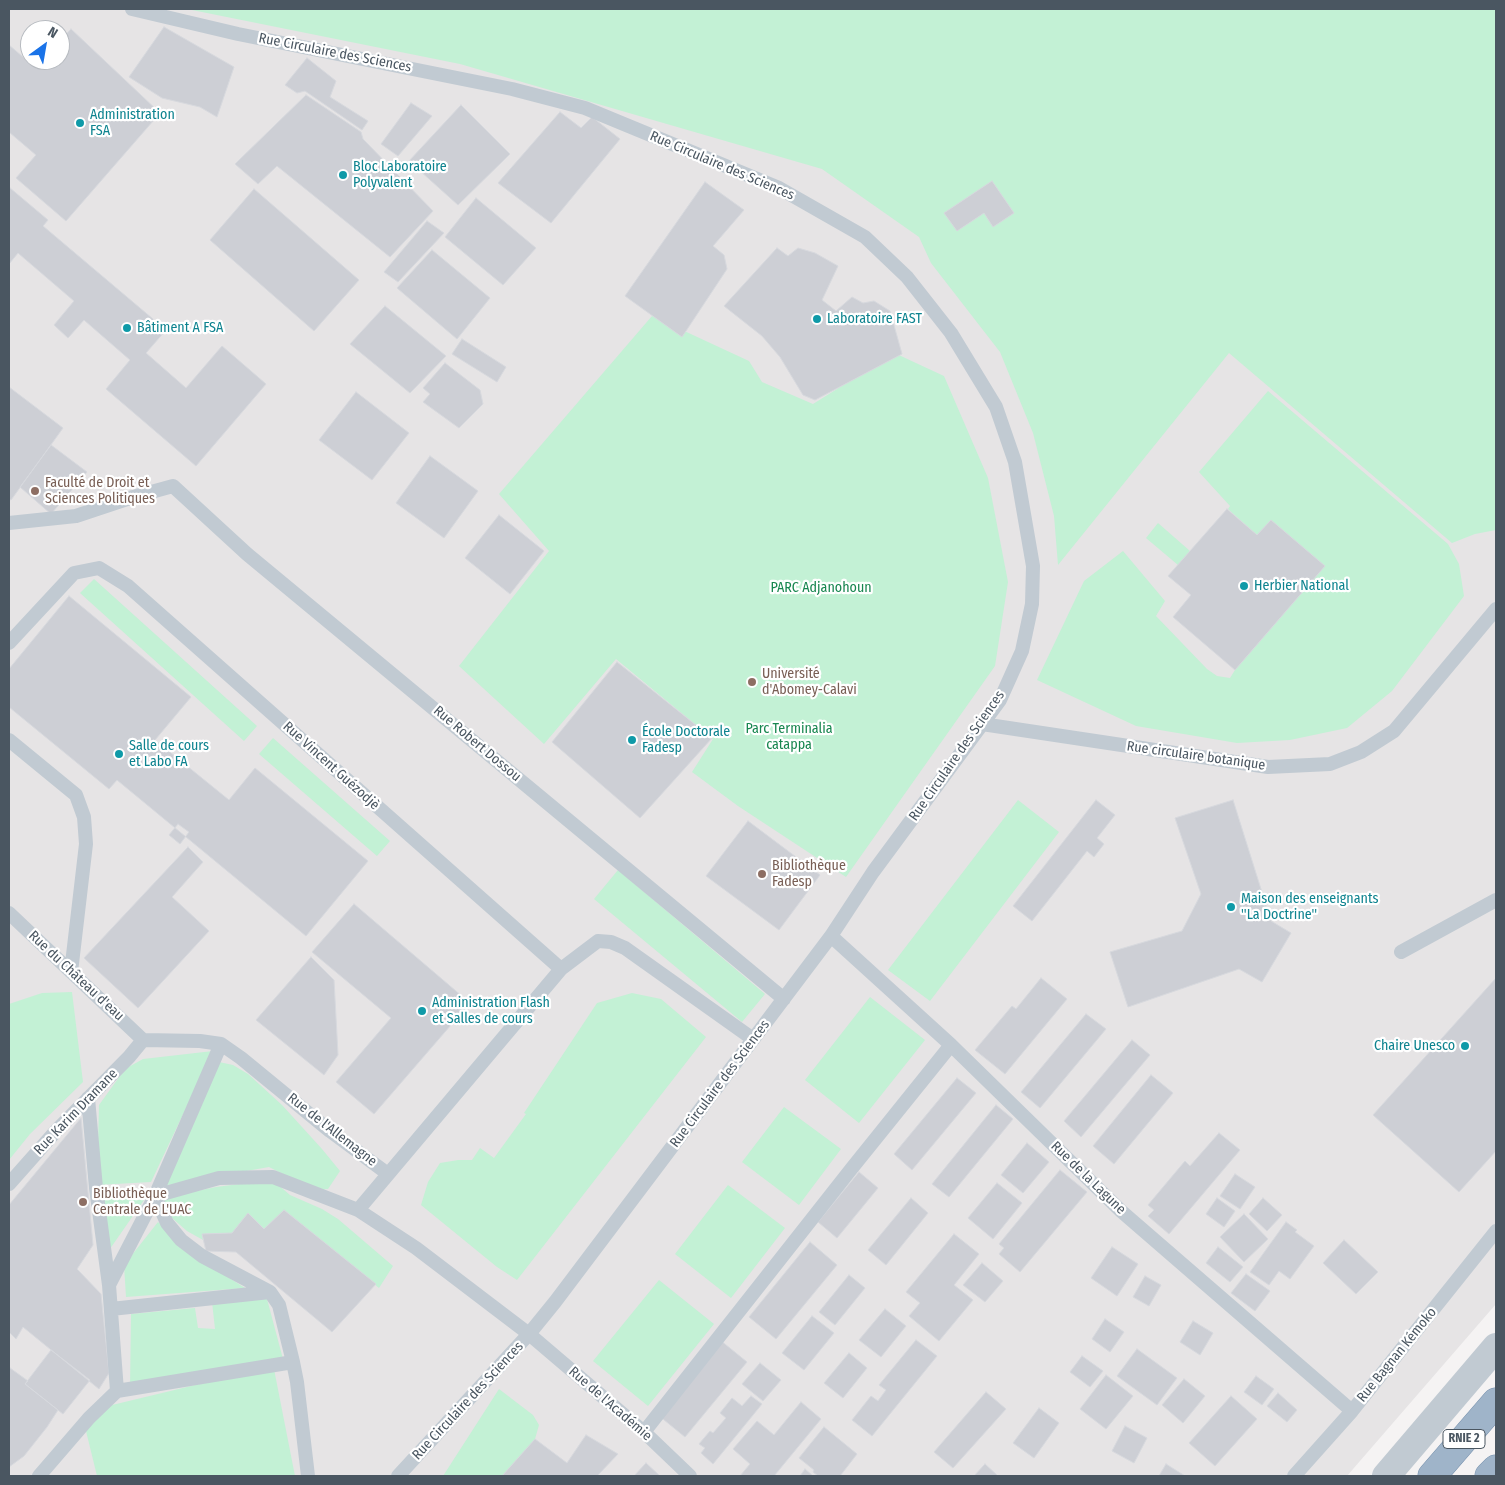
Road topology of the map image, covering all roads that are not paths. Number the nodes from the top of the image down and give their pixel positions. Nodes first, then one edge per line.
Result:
1 (132, 9) edge
2 (9, 523) edge
3 (1496, 609) edge
4 (9, 643) edge
5 (982, 724) junction
6 (9, 740) edge
7 (1496, 900) edge
8 (9, 913) edge
9 (831, 936) junction
10 (1401, 952) dead end
11 (561, 970) junction
12 (71, 972) junction
13 (784, 999) junction
14 (753, 1039) junction
15 (143, 1040) junction
16 (221, 1044) junction
17 (951, 1046) junction
18 (88, 1098) junction
19 (388, 1174) junction
20 (9, 1184) edge
21 (155, 1196) junction
22 (358, 1210) junction
23 (1496, 1231) edge
24 (108, 1284) junction
25 (270, 1292) junction
26 (111, 1310) junction
27 (529, 1334) junction
28 (1496, 1347) edge
29 (293, 1362) junction
30 (117, 1391) junction
31 (1496, 1402) edge
32 (1352, 1411) junction
33 (644, 1432) junction
34 (1496, 1469) edge
35 (43, 1474) edge
36 (308, 1476) edge
37 (398, 1476) edge
38 (690, 1476) edge
39 (1294, 1476) edge
40 (1386, 1476) edge
41 (1432, 1476) edge
42 (1490, 1476) edge

1 - 5 lane, Rue Circulaire des Sciences
2 - 13 lane, Rue Robert Dossou
3 - 5 lane, Rue circulaire botanique
4 - 11 lane, Rue Vincent Guézodjè
5 - 9 lane, Rue Circulaire des Sciences
6 - 12 lane
7 - 10 lane
8 - 12 lane, Rue du Château d'eau
9 - 13 lane, Rue Circulaire des Sciences
9 - 17 lane, Rue de la Lagune
11 - 14 lane, Rue de l'Allemagne
11 - 19 lane, Rue de l'Allemagne
12 - 15 lane, Rue du Château d'eau
13 - 14 lane, Rue Circulaire des Sciences
14 - 27 lane, Rue Circulaire des Sciences
15 - 16 lane, Rue de l'Allemagne
15 - 18 lane, Rue Karim Dramane
16 - 19 lane, Rue de l'Allemagne
16 - 21 lane
17 - 32 lane, Rue de la Lagune
17 - 33 lane
18 - 20 lane, Rue Karim Dramane
18 - 24 lane
19 - 22 lane
21 - 22 lane, Rue de l'Académie
21 - 24 lane
21 - 25 lane
22 - 27 lane, Rue de l'Académie
23 - 32 lane, Rue Bagnan Kémoko
24 - 26 lane
25 - 26 lane
25 - 29 lane
26 - 30 lane
27 - 33 lane, Rue de l'Académie
27 - 37 lane, Rue Circulaire des Sciences
28 - 40 street
29 - 30 lane
29 - 36 lane
30 - 35 lane
31 - 41 highway, RNIE 2 / RNIE 2
32 - 39 lane, Rue Bagnan Kémoko
33 - 38 lane, Rue de l'Académie
34 - 42 highway

